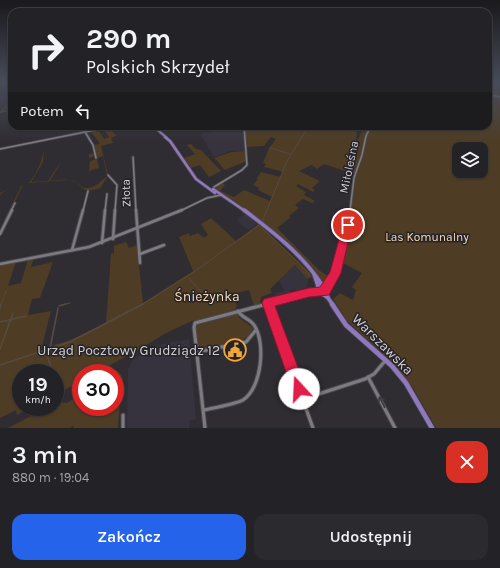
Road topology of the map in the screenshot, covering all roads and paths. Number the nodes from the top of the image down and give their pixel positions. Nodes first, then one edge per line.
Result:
1 (95, 130) edge
2 (158, 130) edge
3 (244, 130) edge
4 (369, 130) edge
5 (85, 132) junction
6 (0, 148) edge
7 (133, 157) dead end
8 (96, 158) dead end
9 (108, 175) dead end
10 (211, 187) junction
11 (88, 191) dead end
12 (107, 194) dead end
13 (220, 195) junction
14 (15, 203) dead end
15 (138, 228) junction
16 (0, 234) edge
17 (112, 239) junction
18 (102, 243) junction
19 (164, 245) dead end
20 (72, 250) junction
21 (140, 254) junction
22 (140, 263) dead end
23 (0, 264) edge
24 (322, 289) junction
25 (268, 303) junction
26 (238, 311) junction
27 (256, 330) junction
28 (197, 352) junction
29 (386, 360) junction
30 (368, 377) junction
31 (303, 398) junction
32 (204, 410) junction
33 (123, 416) edge
34 (123, 428) edge
35 (205, 428) edge
36 (313, 428) edge
37 (395, 428) edge
38 (432, 428) edge

1 - 5 street
2 - 10 main road
3 - 10 street
4 - 24 street, Miłoleśna
5 - 6 street
5 - 8 street
7 - 15 street, Złota
9 - 17 street
10 - 13 main road
11 - 20 street
12 - 18 street
13 - 15 street
13 - 24 main road
14 - 16 street
15 - 17 street
15 - 21 street, Złota
17 - 18 street
18 - 20 street
19 - 21 street
20 - 23 street
21 - 22 street, Złota
24 - 25 street
24 - 29 main road, Warszawska
25 - 26 street
25 - 31 street
26 - 27 street
26 - 28 street
27 - 28 street
27 - 32 street
28 - 32 street
29 - 30 street
29 - 38 main road, Warszawska
30 - 31 street
37 -> 30 street
31 - 36 street
32 - 35 street
33 - 34 street

